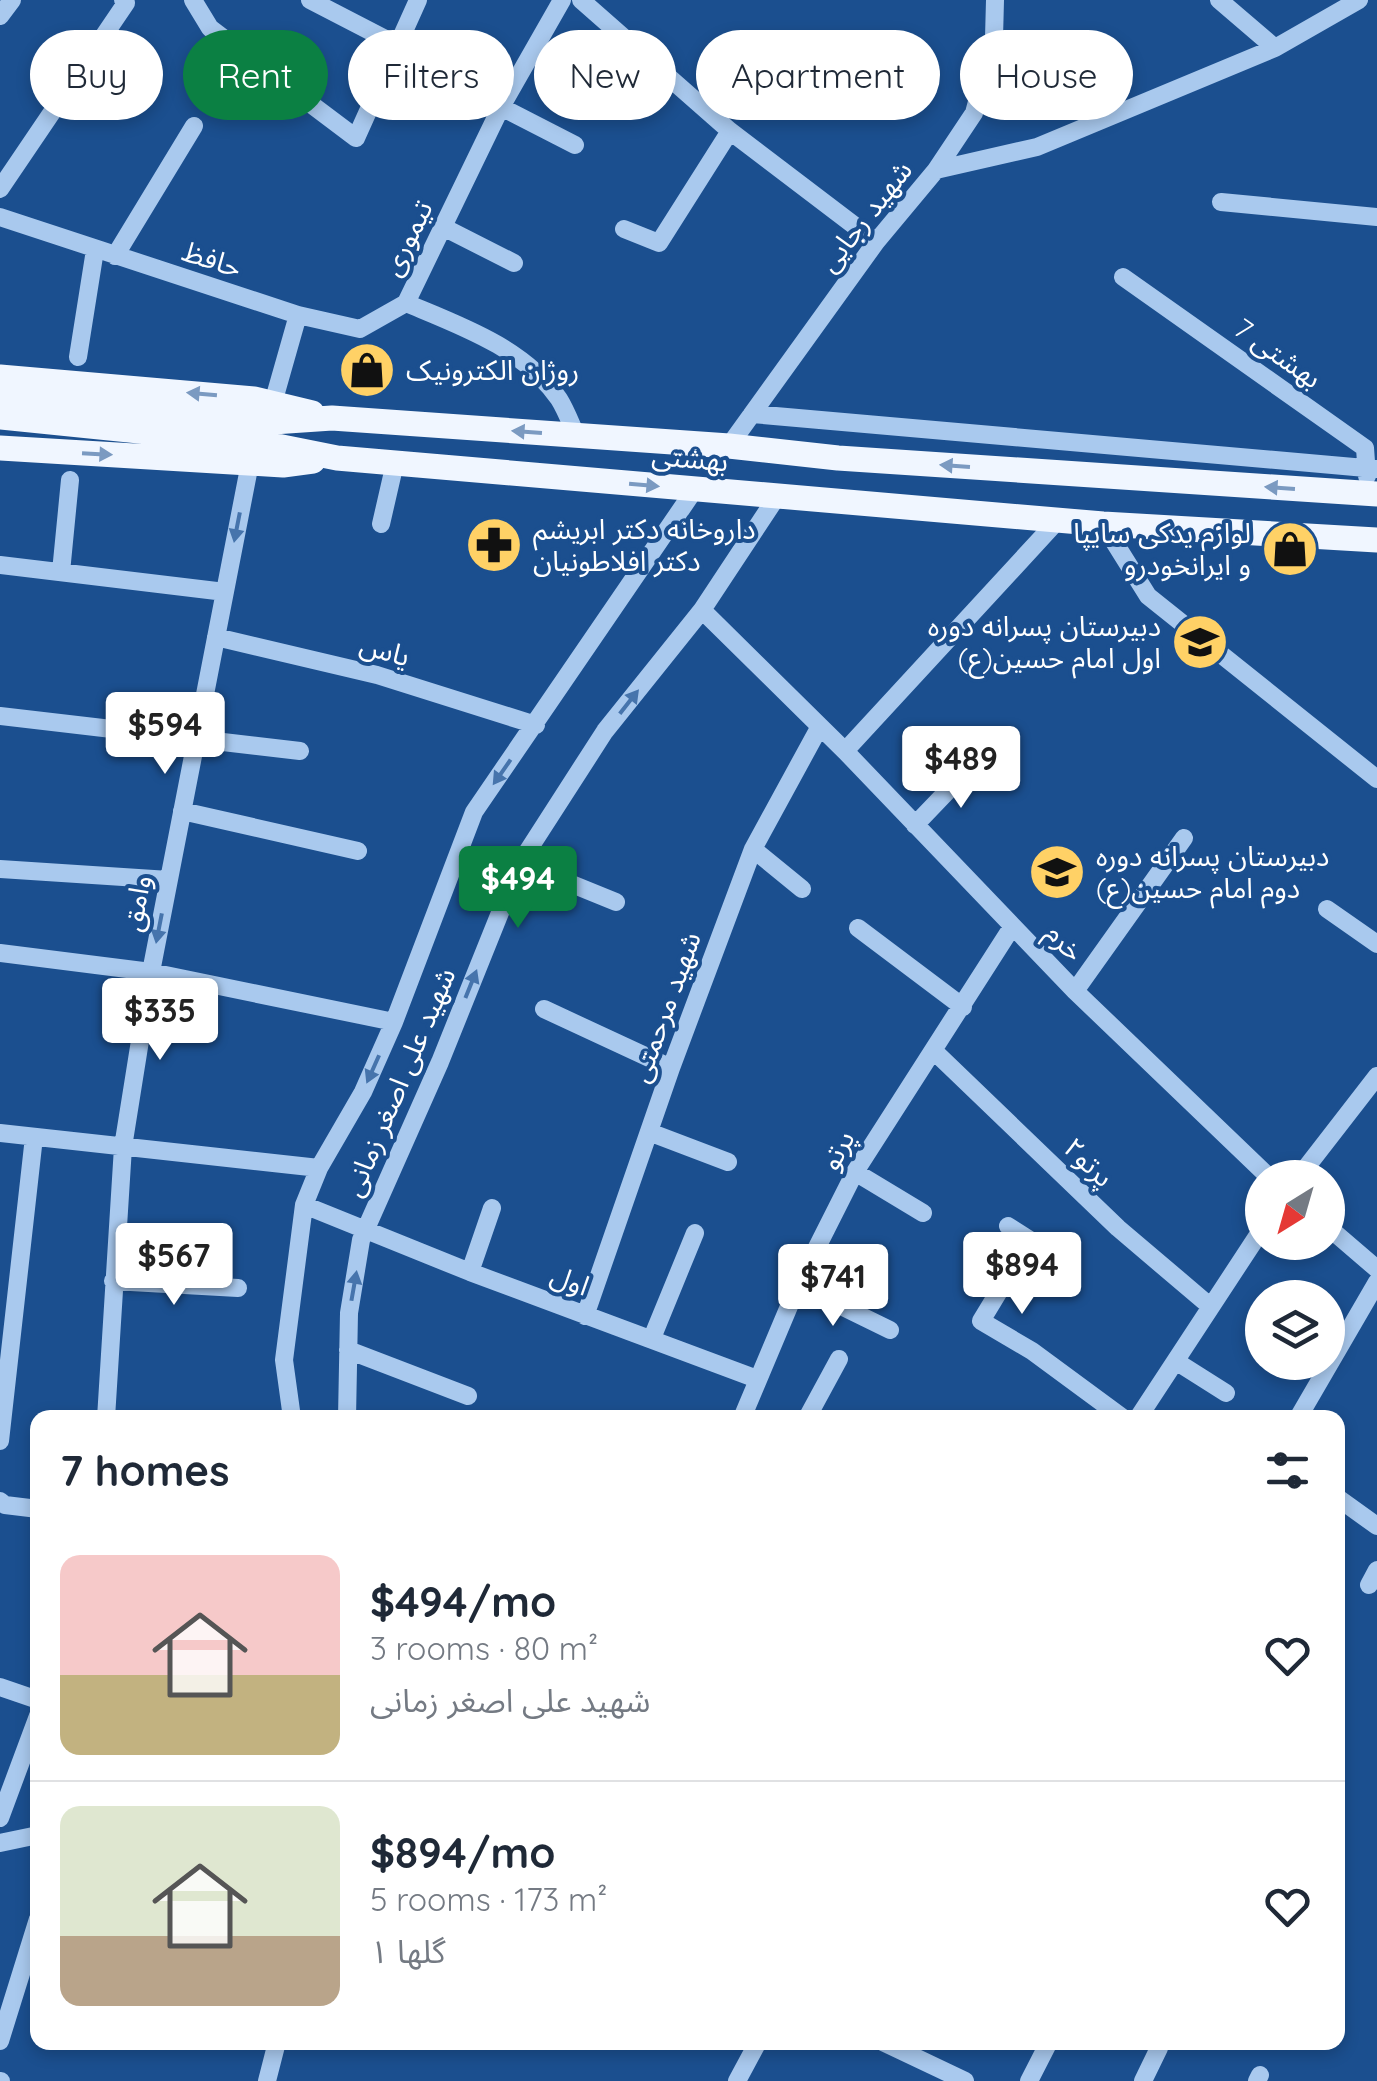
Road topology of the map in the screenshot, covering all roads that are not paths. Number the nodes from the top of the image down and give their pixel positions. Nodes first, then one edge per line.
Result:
1 (12, 0) edge
2 (123, 0) edge
3 (193, 0) edge
4 (310, 0) edge
5 (418, 0) edge
6 (562, 0) edge
7 (580, 0) edge
8 (994, 0) edge
9 (1218, 0) edge
10 (1358, 0) edge
11 (0, 16) edge
12 (368, 30) edge
13 (404, 30) edge
14 (1274, 48) junction
15 (514, 84) edge
16 (514, 114) edge
17 (364, 120) edge
18 (495, 120) edge
19 (194, 126) dead end
20 (730, 131) junction
21 (575, 145) dead end
22 (936, 170) junction
23 (0, 189) edge
24 (1221, 202) dead end
25 (1377, 216) edge
26 (0, 217) edge
27 (442, 227) junction
28 (624, 229) dead end
29 (876, 242) junction
30 (95, 250) junction
31 (115, 256) junction
32 (514, 263) dead end
33 (1122, 278) dead end
34 (406, 303) junction
35 (298, 315) junction
36 (78, 356) dead end
37 (0, 377) edge
38 (0, 398) edge
39 (274, 403) junction
40 (752, 414) junction
41 (0, 417) edge
42 (332, 418) junction
43 (576, 435) junction
44 (729, 446) junction
45 (0, 448) edge
46 (337, 458) junction
47 (250, 462) junction
48 (395, 463) junction
49 (70, 480) dead end
50 (1372, 481) edge
51 (695, 489) junction
52 (778, 495) junction
53 (1059, 519) junction
54 (382, 524) dead end
55 (1103, 524) junction
56 (1377, 540) edge
57 (0, 564) edge
58 (61, 572) junction
59 (225, 592) junction
60 (702, 610) junction
61 (216, 636) junction
62 (0, 716) edge
63 (536, 725) junction
64 (820, 728) junction
65 (196, 739) junction
66 (300, 751) dead end
67 (845, 751) junction
68 (1006, 777) dead end
69 (1377, 779) edge
70 (182, 811) junction
71 (916, 825) junction
72 (1184, 838) dead end
73 (753, 848) junction
74 (358, 851) dead end
75 (520, 864) junction
76 (0, 868) edge
77 (169, 880) junction
78 (802, 889) dead end
79 (616, 902) dead end
80 (1327, 908) dead end
81 (1012, 926) junction
82 (858, 928) dead end
83 (1377, 944) edge
84 (0, 953) edge
85 (151, 972) junction
86 (1075, 991) junction
87 (962, 1007) junction
88 (544, 1009) dead end
89 (394, 1022) junction
90 (934, 1052) junction
91 (671, 1068) junction
92 (1377, 1076) edge
93 (648, 1132) junction
94 (0, 1134) edge
95 (34, 1137) junction
96 (122, 1147) junction
97 (1251, 1160) edge
98 (1312, 1160) edge
99 (728, 1162) dead end
100 (319, 1168) junction
101 (855, 1172) junction
102 (304, 1205) junction
103 (492, 1208) dead end
104 (923, 1213) dead end
105 (1008, 1226) dead end
106 (364, 1230) junction
107 (694, 1233) dead end
108 (1345, 1242) edge
109 (1245, 1255) edge
110 (1377, 1269) edge
111 (470, 1272) junction
112 (113, 1282) junction
113 (1377, 1282) edge
114 (798, 1285) junction
115 (238, 1288) dead end
116 (1211, 1307) junction
117 (585, 1316) junction
118 (890, 1330) dead end
119 (652, 1338) junction
120 (348, 1350) junction
121 (839, 1359) dead end
122 (1177, 1362) junction
123 (757, 1379) junction
124 (1226, 1393) dead end
125 (468, 1396) dead end
126 (107, 1410) edge
127 (291, 1410) edge
128 (347, 1410) edge
129 (745, 1410) edge
130 (811, 1410) edge
131 (1112, 1410) edge
132 (1144, 1410) edge
133 (1303, 1410) edge
134 (0, 1441) edge
135 (0, 1501) edge
136 (1345, 1503) edge
137 (30, 1508) edge
138 (1377, 1526) edge
139 (0, 1687) edge
140 (30, 1697) edge
141 (29, 1765) edge
142 (3, 1806) edge
143 (30, 1837) edge
144 (0, 1843) edge
145 (30, 1945) edge
146 (0, 2041) edge
147 (275, 2050) edge
148 (754, 2050) edge
149 (900, 2050) edge
150 (1044, 2050) edge
151 (1158, 2050) edge
152 (267, 2081) edge
153 (738, 2081) edge
154 (965, 2081) edge
155 (1029, 2081) edge
156 (1143, 2081) edge

1 - 11 street
2 - 23 street
3 - 17 street
4 - 12 street
5 - 13 street
6 - 15 street, تیموری
7 - 20 street
8 - 22 street, شهید رجایی
9 - 14 street
10 - 14 street
14 - 22 street
16 - 21 street
18 - 27 street, تیموری
19 - 31 street
20 - 28 street
20 - 29 street
22 - 29 street, شهید رجایی
24 - 25 street
26 - 30 street, حافظ
27 - 32 street
27 - 34 street, تیموری
29 - 40 street, شهید رجایی
30 - 31 street, حافظ
30 - 36 street
31 - 35 street, حافظ
33 - 50 street, بهشتی 7
34 - 35 street, حافظ
34 - 43 street, تیموری
35 - 39 street
39 -> 37 main road
38 - 42 main road, بهشتی
39 - 42 main road
40 - 44 street, شهید رجایی
40 - 50 street
41 - 46 main road, بهشتی
43 -> 42 main road, بهشتی
43 - 44 main road, بهشتی
50 -> 44 main road, بهشتی
45 -> 47 main road
46 - 47 main road
46 - 48 main road, بهشتی
47 -> 59 street, وامق
48 -> 51 main road, بهشتی
48 - 54 street
49 - 58 street
51 - 52 main road, بهشتی
51 - 63 street
52 - 53 main road, بهشتی
52 - 60 street, شهید علی اصغر زمانی
53 - 55 main road, بهشتی
53 - 67 street
55 - 56 main road, بهشتی
55 - 69 street
57 - 58 street
58 - 59 street
59 - 61 street, وامق
60 - 64 street, خرم
75 -> 60 street, شهید علی اصغر زمانی
61 - 63 street, یاس
61 - 65 street, وامق
62 - 65 street
63 -> 89 street
64 - 67 street, خرم
64 - 73 street, شهید مرحمتی
65 - 66 street
65 - 70 street, وامق
67 - 71 street, خرم
68 - 71 street
70 - 74 street
70 - 77 street, وامق
71 - 81 street, خرم
72 - 86 street
73 - 78 street
73 - 91 street, شهید مرحمتی
75 - 79 street
106 -> 75 street, شهید علی اصغر زمانی
76 - 77 street
77 -> 85 street, وامق
80 - 83 street
81 - 86 street, خرم
81 - 87 street, پرتو
82 - 87 street
84 - 85 street
85 - 89 street
85 - 96 street, وامق
86 - 97 street, خرم
87 - 90 street, پرتو
88 - 91 street
89 -> 100 street
90 - 101 street, پرتو
90 - 116 street, پرتو۲
91 - 93 street, شهید مرحمتی
92 - 98 street
93 - 99 street
93 - 117 street, شهید مرحمتی
94 - 95 street
95 - 96 street
95 - 134 street
96 - 100 street
96 - 112 street, وامق
100 - 102 street
101 - 104 street
101 - 114 street, پرتو
102 - 106 street, اول
102 - 127 street
103 - 111 street
105 - 131 street
106 - 111 street, اول
120 -> 106 street, شهید علی اصغر زمانی
107 - 119 street
108 - 110 street
109 - 116 street
111 - 117 street, اول
112 - 115 street
112 - 126 street, وامق
113 - 133 street
114 - 118 street
114 - 123 street, پرتو
116 - 122 street
117 - 119 street, اول
119 - 123 street, اول
120 - 125 street
120 - 128 street, شهید علی اصغر زمانی
121 - 130 street
122 - 124 street
122 - 132 street
123 - 129 street, پرتو
135 - 137 street
136 - 138 street
139 - 140 street
141 - 142 street
143 - 144 street
145 - 146 street
147 - 152 street
148 - 153 street
149 - 154 street
150 - 155 street
151 - 156 street

